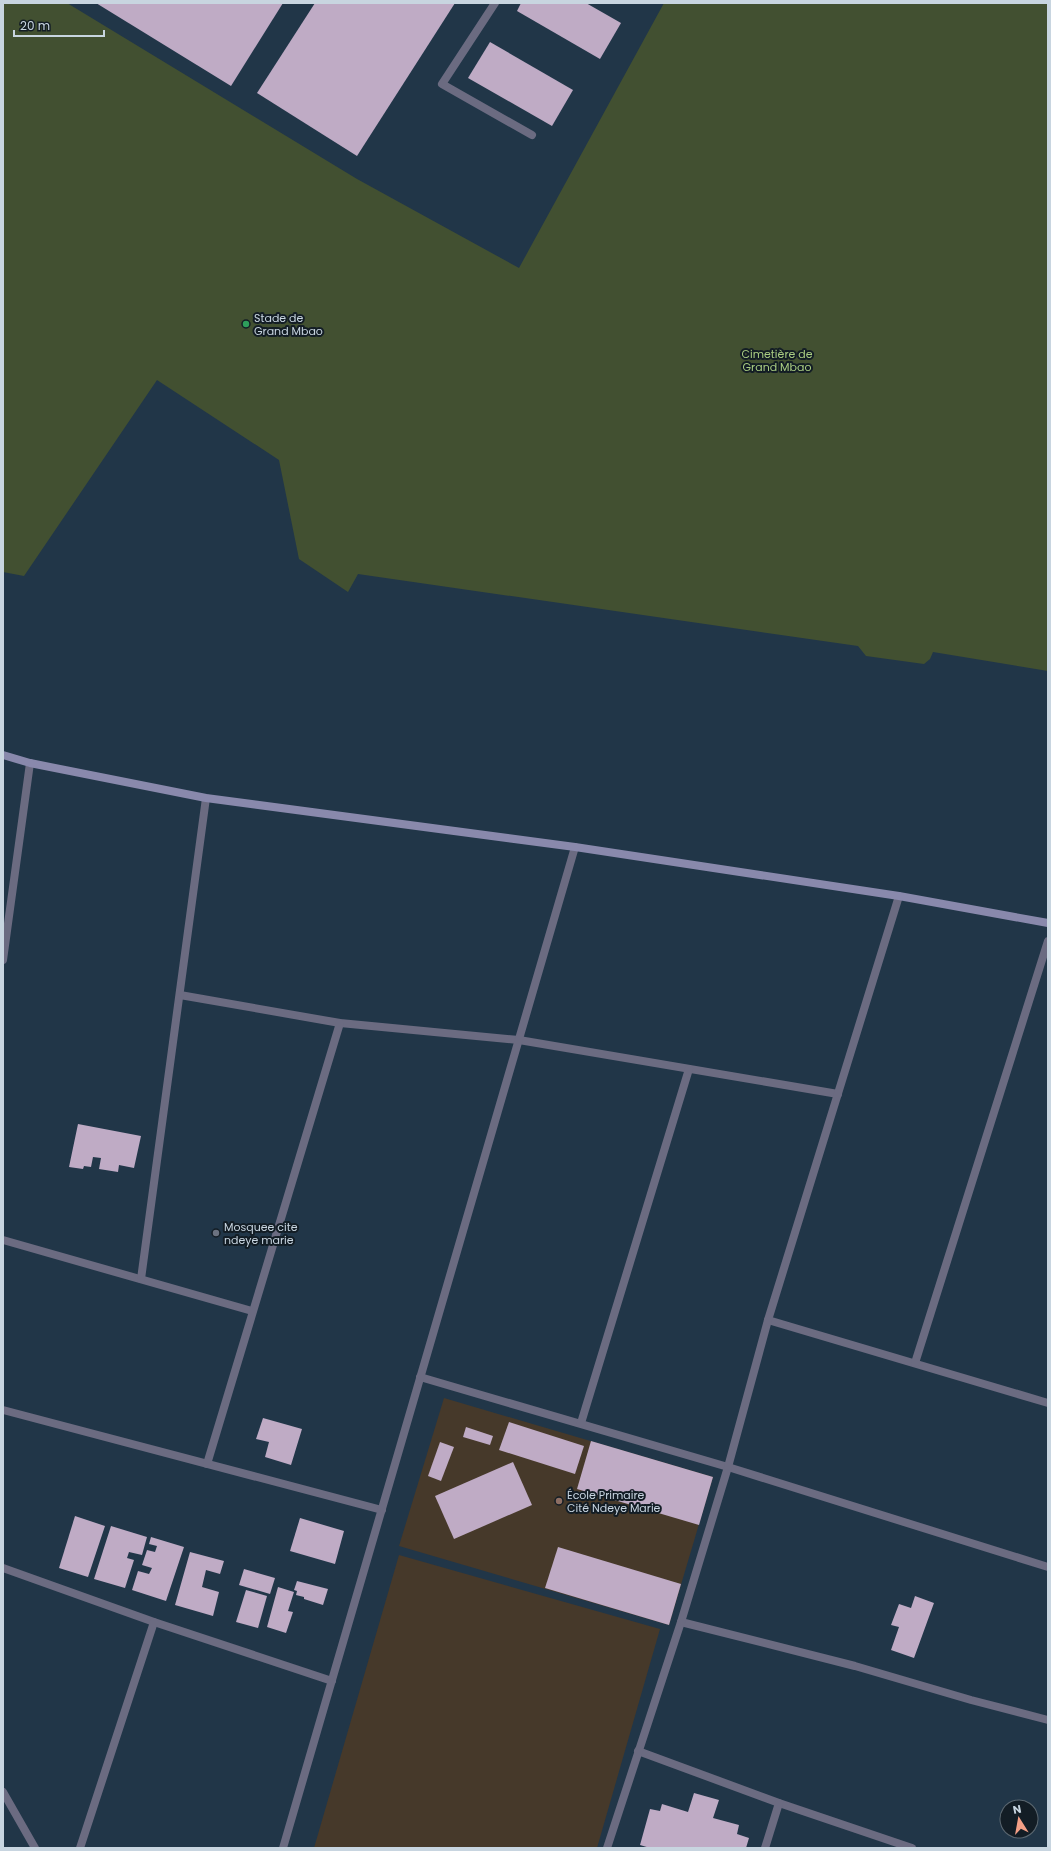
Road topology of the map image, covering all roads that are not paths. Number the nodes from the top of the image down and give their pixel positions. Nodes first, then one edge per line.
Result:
1 (496, 3) edge
2 (532, 135) dead end
3 (3, 755) edge
4 (30, 764) junction
5 (206, 798) junction
6 (575, 847) junction
7 (899, 896) junction
8 (1048, 923) edge
9 (1048, 941) edge
10 (3, 960) edge
11 (180, 995) junction
12 (340, 1023) junction
13 (519, 1040) junction
14 (689, 1069) junction
15 (838, 1094) junction
16 (3, 1240) edge
17 (141, 1280) junction
18 (252, 1311) junction
19 (768, 1320) junction
20 (915, 1363) junction
21 (420, 1378) junction
22 (1048, 1403) edge
23 (3, 1410) edge
24 (581, 1423) junction
25 (207, 1464) junction
26 (728, 1467) junction
27 (382, 1510) junction
28 (1048, 1567) edge
29 (3, 1568) edge
30 (154, 1622) junction
31 (680, 1622) junction
32 (332, 1681) junction
33 (1048, 1720) edge
34 (638, 1750) junction
35 (3, 1792) edge
36 (779, 1804) junction
37 (35, 1848) edge
38 (80, 1848) edge
39 (283, 1848) edge
40 (607, 1848) edge
41 (765, 1848) edge
42 (912, 1848) edge

1 - 2 street
3 - 4 street
4 - 5 street
4 - 10 street
5 - 6 street
5 - 11 street
6 - 7 street
6 - 13 street
7 - 8 street
7 - 15 street
9 - 20 street
11 - 12 street
11 - 17 street
12 - 13 street
12 - 18 street
13 - 14 street
13 - 21 street
14 - 15 street
14 - 24 street
15 - 19 street
16 - 17 street
17 - 18 street
18 - 25 street
19 - 20 street
19 - 26 street
20 - 22 street
21 - 24 street
21 - 27 street
23 - 25 street
24 - 26 street
25 - 27 street
26 - 28 street
26 - 31 street
27 - 32 street
29 - 30 street
30 - 32 street
30 - 38 street
31 - 33 street
31 - 34 street
32 - 39 street
34 - 36 street
34 - 40 street
35 - 37 street
36 - 41 street
36 - 42 street

